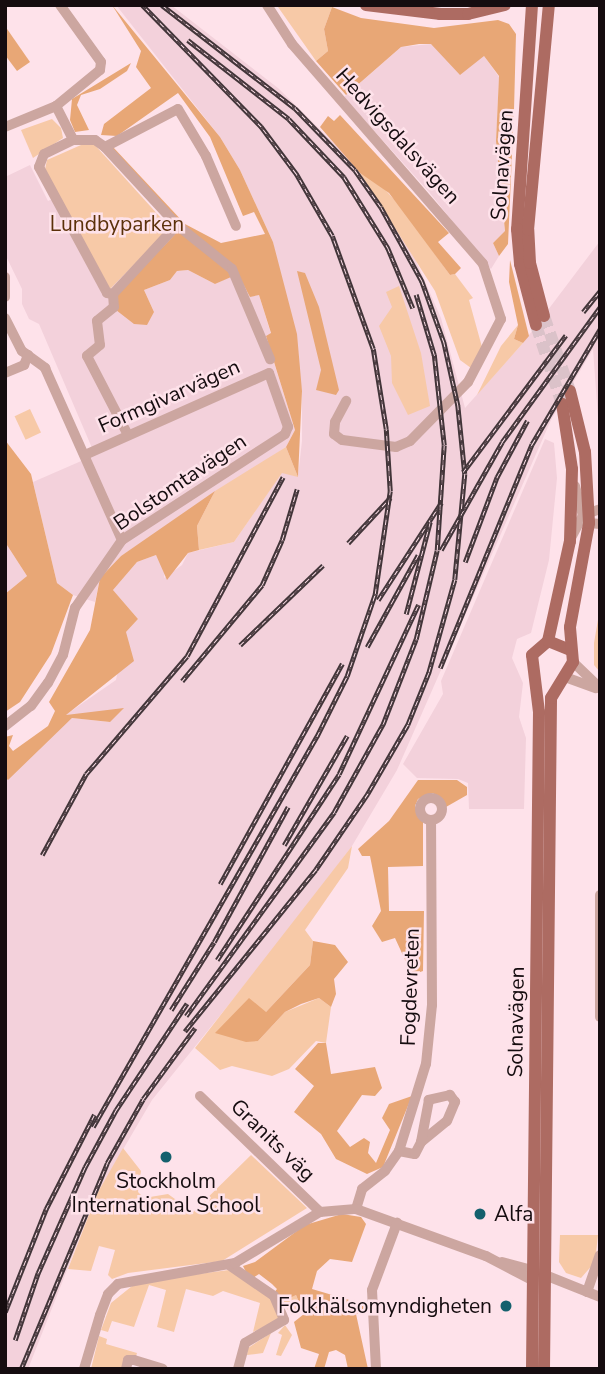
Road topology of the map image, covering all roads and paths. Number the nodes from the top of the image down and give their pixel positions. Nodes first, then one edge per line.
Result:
1 (60, 5) edge
2 (267, 5) edge
3 (366, 5) edge
4 (413, 5) edge
5 (458, 5) edge
6 (505, 5) edge
7 (532, 5) edge
8 (549, 5) edge
9 (56, 106) junction
10 (5, 127) edge
11 (73, 140) junction
12 (105, 147) junction
13 (177, 226) junction
14 (236, 226) dead end
15 (5, 277) edge
16 (113, 294) junction
17 (5, 297) edge
18 (5, 318) edge
19 (28, 355) junction
20 (270, 359) dead end
21 (5, 373) edge
22 (269, 373) joint
23 (570, 391) tunnel mouth
24 (346, 401) dead end
25 (562, 404) tunnel mouth
26 (128, 435) junction
27 (85, 455) junction
28 (572, 469) junction
29 (593, 518) edge
30 (122, 541) junction
31 (570, 541) junction
32 (548, 641) junction
33 (572, 656) junction
34 (537, 675) junction
35 (563, 679) junction
36 (600, 688) edge
37 (5, 726) edge
38 (432, 820) dead end
39 (600, 895) edge
40 (600, 1017) edge
41 (200, 1096) dead end
42 (421, 1142) dead end
43 (398, 1151) junction
44 (356, 1209) junction
45 (320, 1212) junction
46 (397, 1223) junction
47 (600, 1255) edge
48 (229, 1265) junction
49 (532, 1275) junction
50 (545, 1280) junction
51 (582, 1291) junction
52 (600, 1297) edge
53 (379, 1368) edge
54 (84, 1369) edge
55 (126, 1369) edge
56 (163, 1369) edge
57 (238, 1369) edge
58 (532, 1369) edge
59 (544, 1369) edge

1 - 9 street
2 - 24 street, Hedvigsdalsvägen
3 - 6 main road
4 - 5 main road
7 - 8 main road, Solnavägen
9 - 10 street
9 - 11 street
11 - 12 street
11 - 16 street
12 - 13 street
12 - 14 street
13 - 16 street
13 - 20 street
15 - 17 street
16 - 26 street
18 - 19 street
19 - 21 street
19 - 27 street
22 - 26 street, Formgivarvägen
22 - 30 street, Bolstomtavägen
23 - 29 main road, Solnavägen
25 - 28 main road, Solnavägen
26 - 27 street, Formgivarvägen
27 - 30 street
28 - 29 street
28 - 31 main road, Solnavägen
29 - 31 street
29 - 33 main road, Solnavägen
30 - 37 street, Bolstomtavägen
31 - 32 main road, Solnavägen
32 - 33 main road
32 - 34 main road, Solnavägen
33 - 35 main road, Solnavägen
33 - 36 street
34 - 35 main road
34 - 49 main road, Solnavägen
35 - 36 street
35 - 50 main road, Solnavägen
38 - 43 street, Fogdevreten
39 - 40 street
41 - 45 street, Granits väg
42 - 43 street, Fogdevreten
43 - 44 street, Fogdevreten
44 - 45 street
44 - 46 street
45 - 48 street
46 - 49 street
46 - 53 street
47 - 51 street
48 - 54 street
48 - 57 street
49 - 50 main road
49 - 58 main road, Solnavägen
50 - 51 street
50 - 59 main road, Solnavägen
51 - 52 street
55 - 56 street

